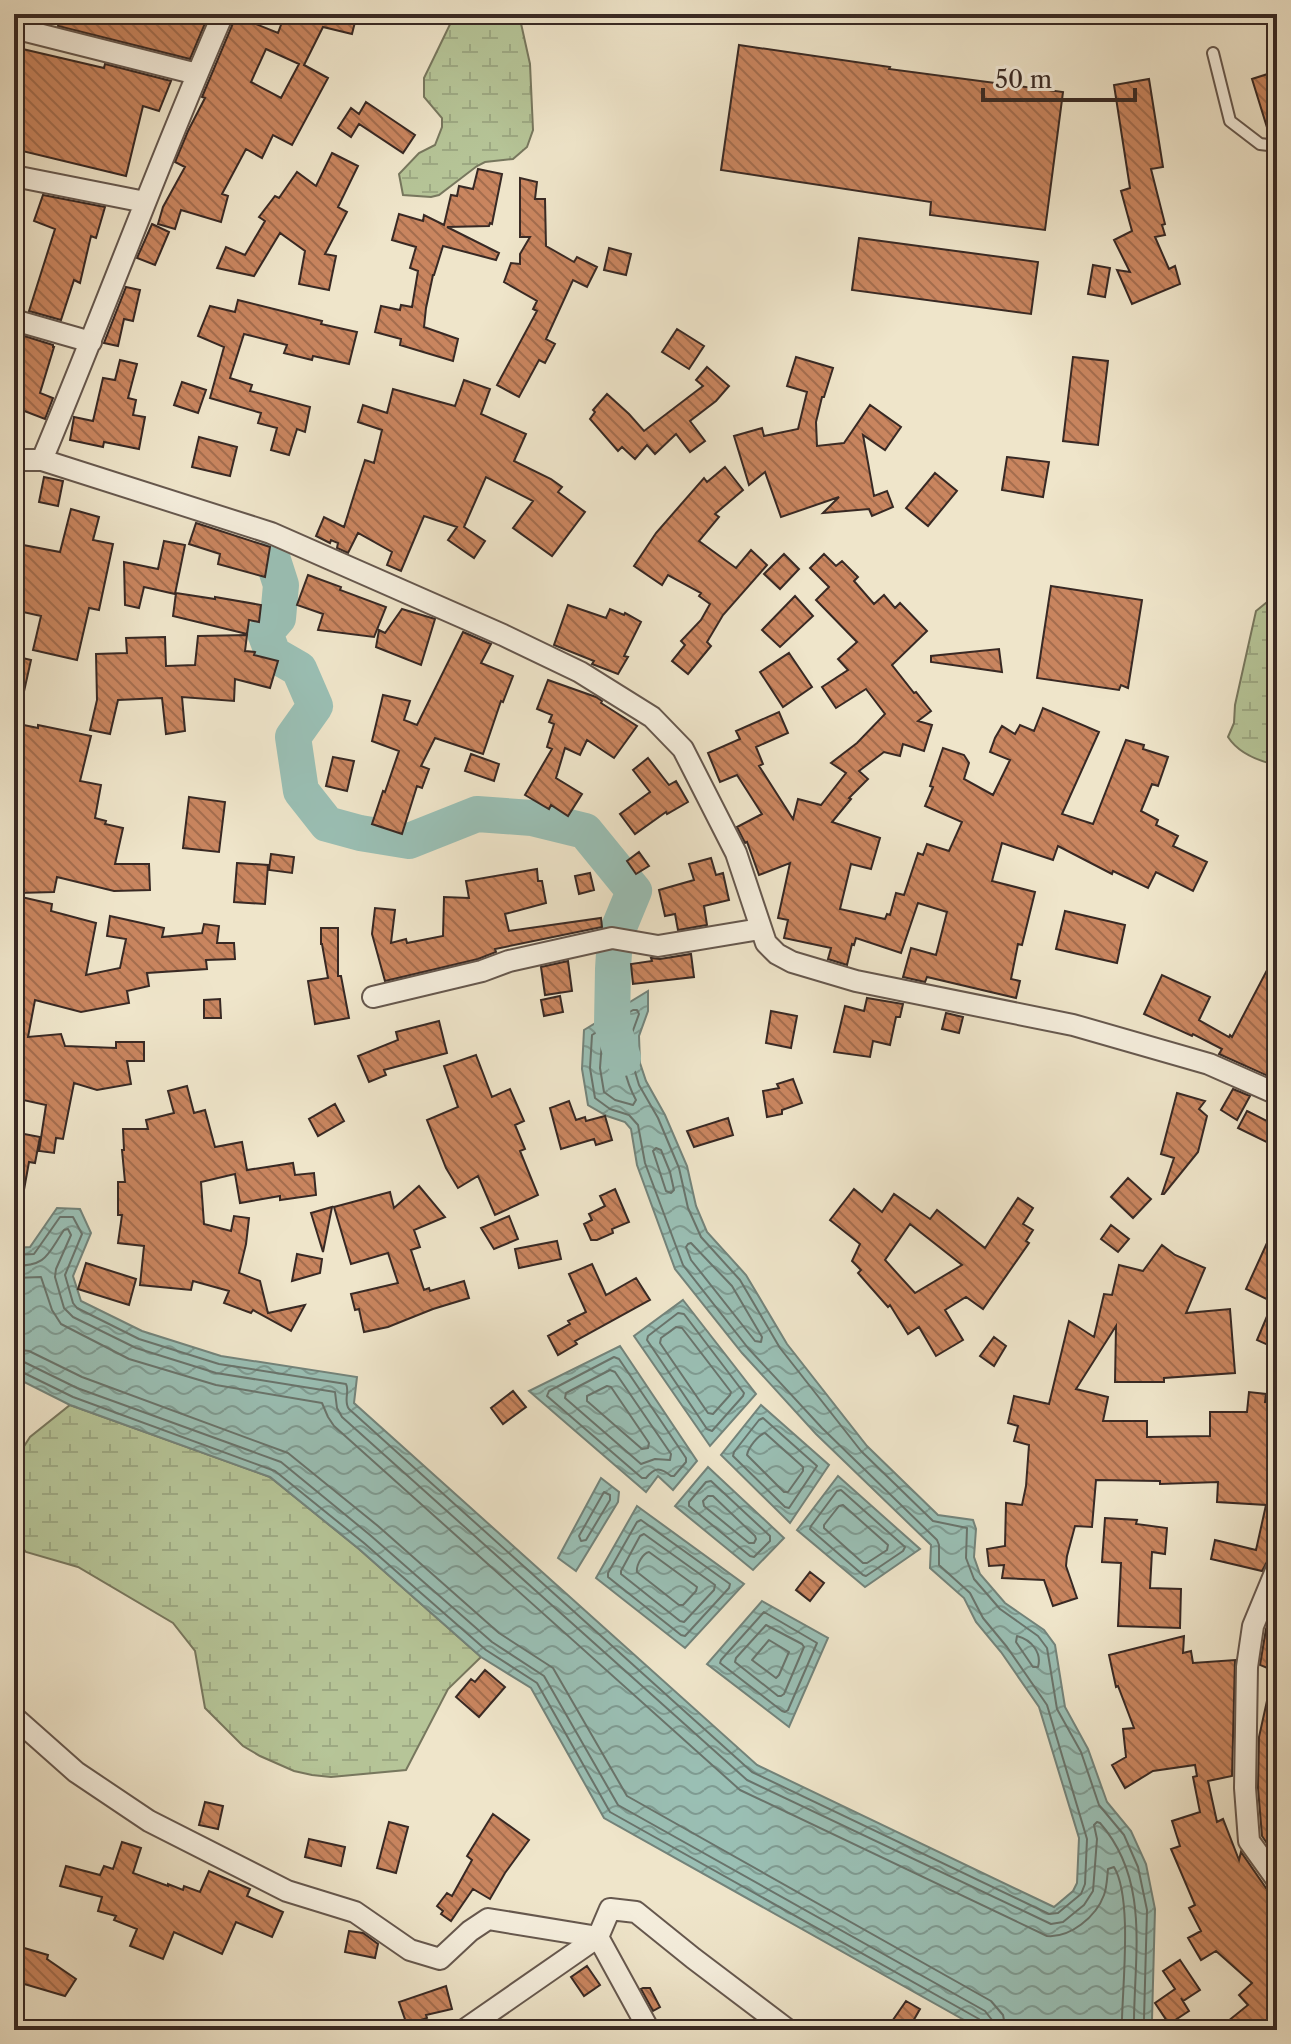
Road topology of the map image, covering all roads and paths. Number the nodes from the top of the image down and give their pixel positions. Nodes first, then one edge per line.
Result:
1 (223, 14) edge
2 (14, 28) edge
3 (1213, 53) dead end
4 (197, 74) junction
5 (1277, 146) edge
6 (14, 176) edge
7 (145, 202) junction
8 (14, 320) edge
9 (91, 342) junction
10 (14, 458) edge
11 (42, 460) junction
12 (760, 929) junction
13 (373, 997) dead end
14 (1277, 1094) edge
15 (1277, 1568) edge
16 (14, 1717) edge
17 (1277, 1880) edge
18 (598, 1937) junction
19 (464, 2030) edge
20 (649, 2030) edge
21 (788, 2030) edge

1 - 4 street
2 - 4 street
3 - 5 lane
4 - 7 street
6 - 7 street
7 - 9 street
8 - 9 street
9 - 11 street
10 - 11 street
11 - 12 street
12 - 13 street
12 - 14 street
15 - 17 street
16 - 18 street
18 - 19 street
18 - 20 street
18 - 21 street

